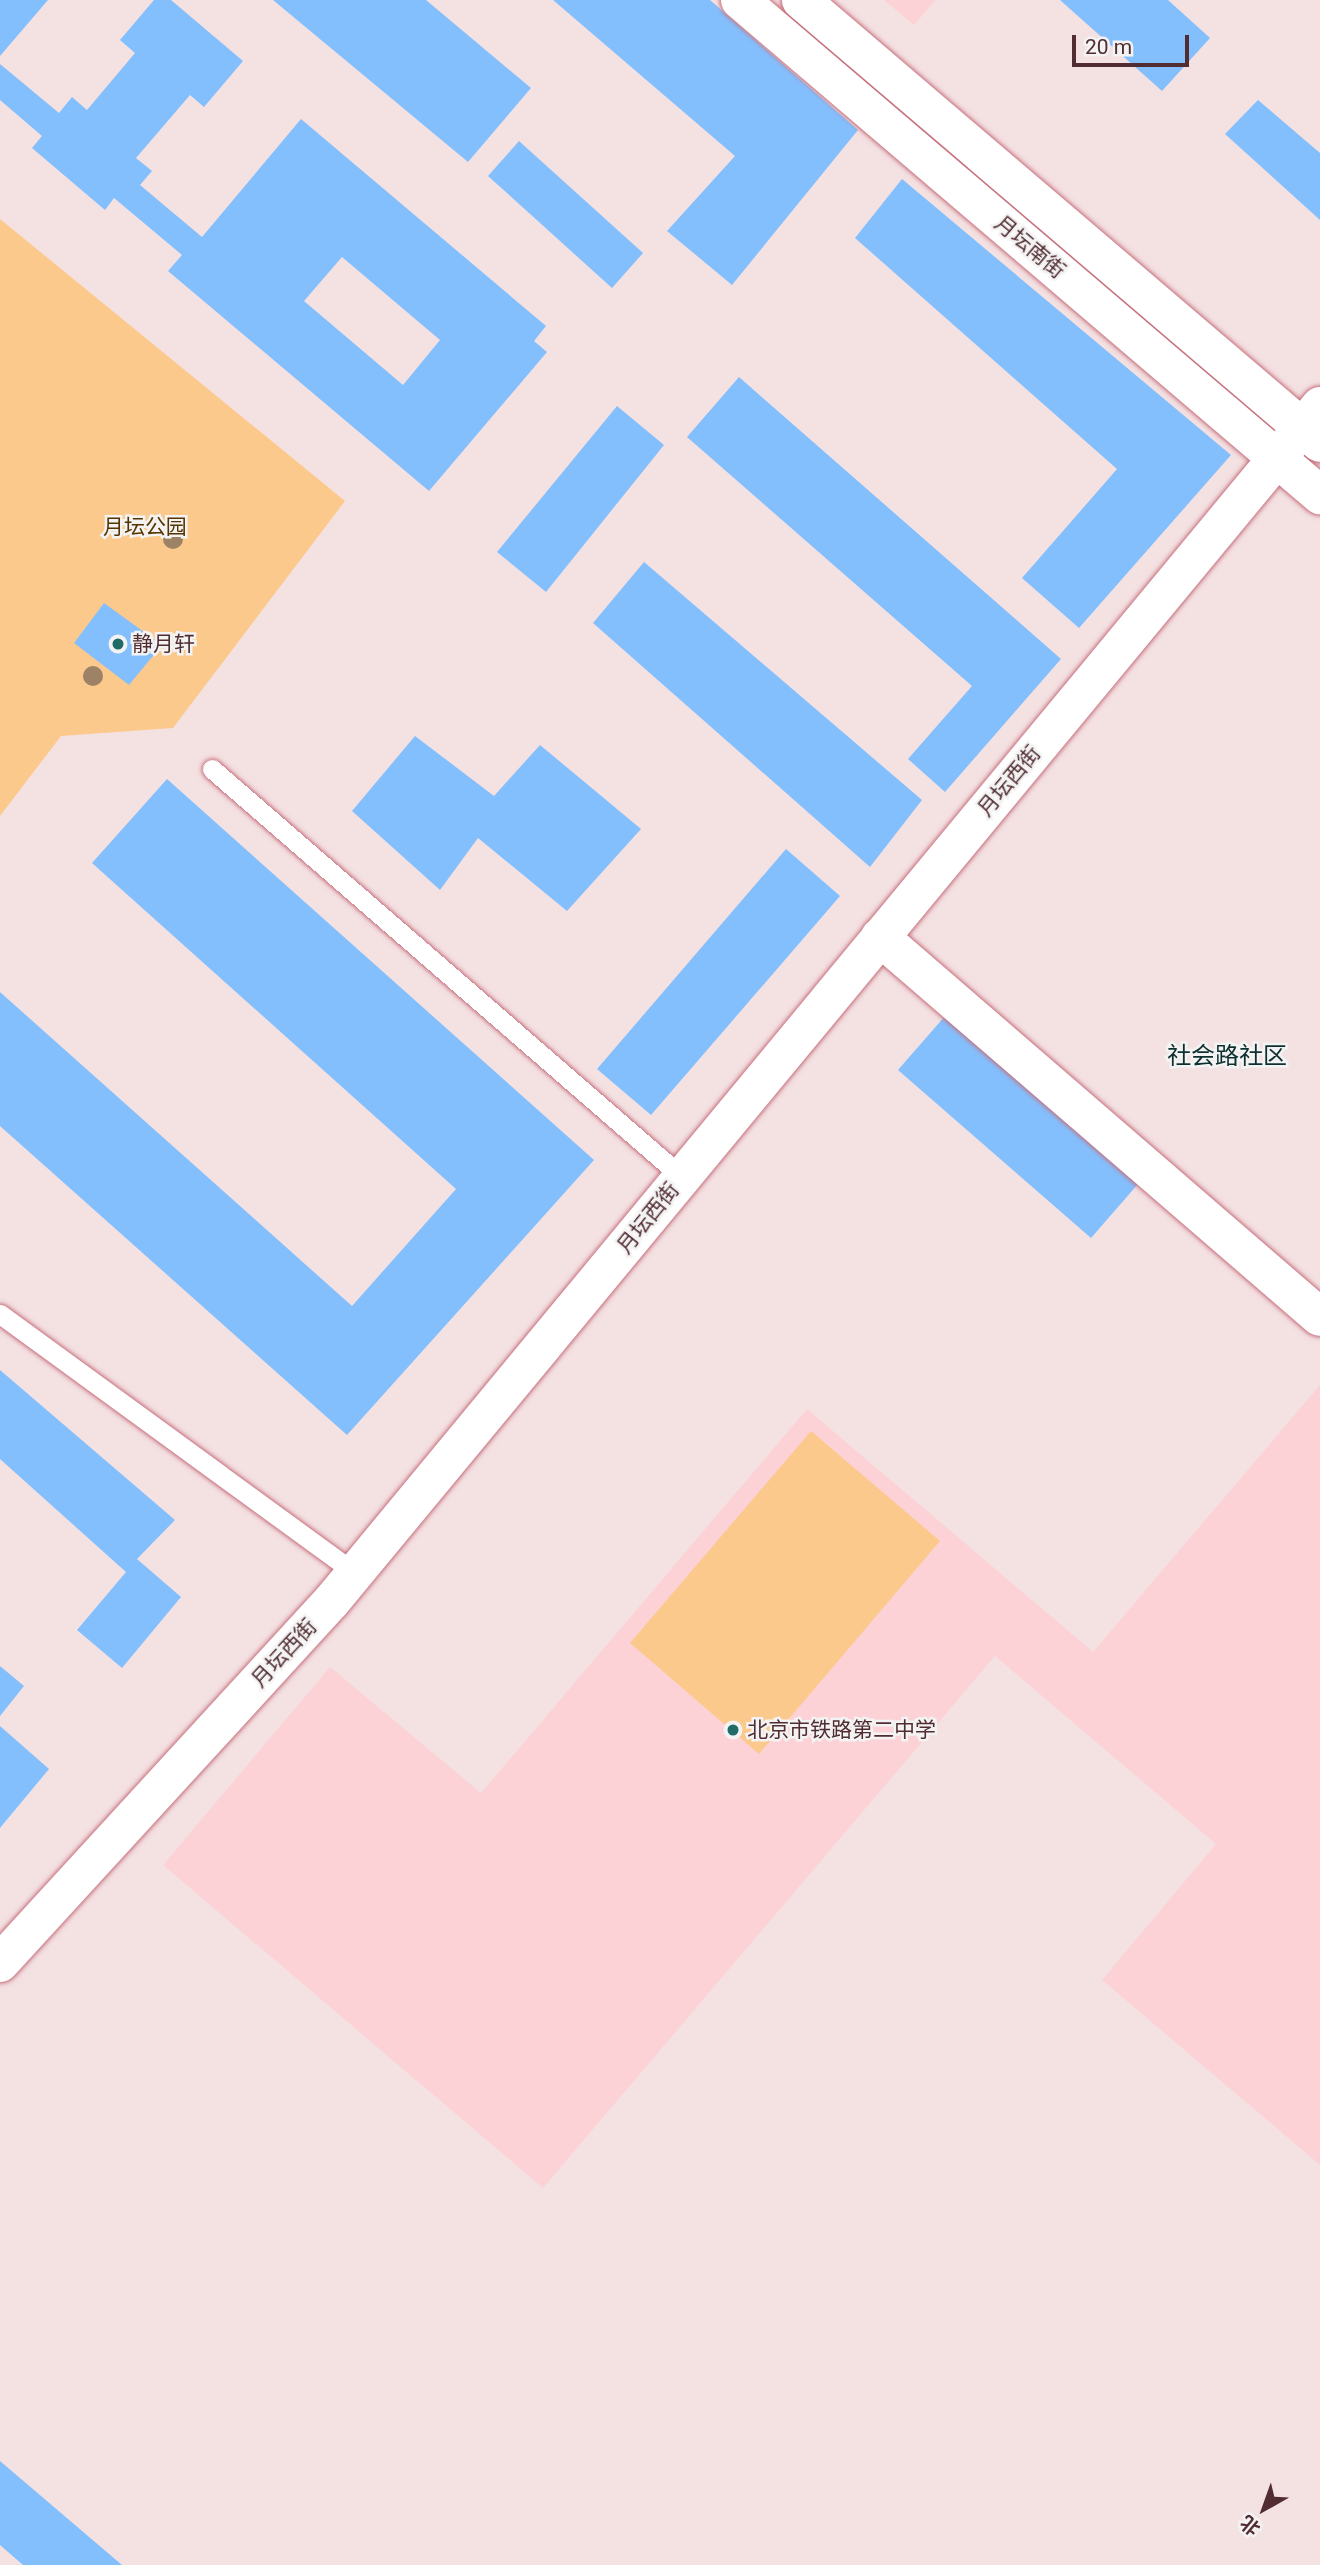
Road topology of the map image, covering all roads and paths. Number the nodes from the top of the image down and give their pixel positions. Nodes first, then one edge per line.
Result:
1 (740, 0) edge
2 (801, 0) edge
3 (1314, 426) edge
4 (1278, 458) junction
5 (1320, 495) edge
6 (212, 769) dead end
7 (880, 937) junction
8 (681, 1177) junction
9 (0, 1314) edge
10 (1320, 1317) edge
11 (355, 1573) junction
12 (1, 1960) edge

1 - 4 street, 月坛南街
2 - 3 street, 月坛南街
3 - 4 street, 月坛西街
4 - 5 street, 月坛南街
4 - 7 street, 月坛西街
6 - 8 lane
7 - 8 street, 月坛西街
7 - 10 street
8 - 11 street, 月坛西街
9 - 11 lane
11 - 12 street, 月坛西街

